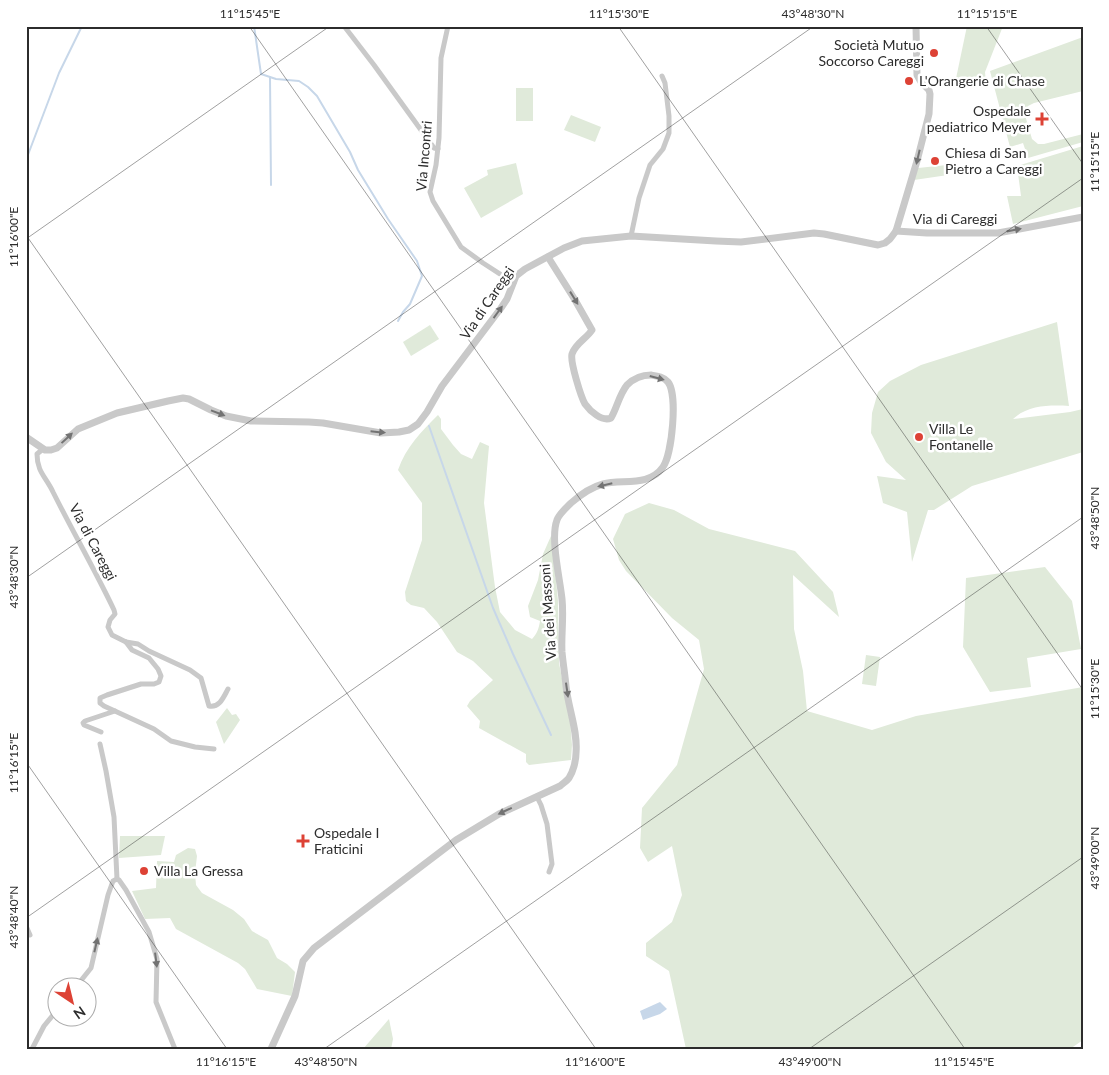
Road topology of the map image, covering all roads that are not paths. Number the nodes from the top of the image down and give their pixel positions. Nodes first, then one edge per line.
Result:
1 (344, 26) edge
2 (448, 26) edge
3 (916, 26) edge
4 (662, 76) dead end
5 (438, 149) junction
6 (1083, 217) edge
7 (896, 231) junction
8 (631, 236) junction
9 (548, 257) junction
10 (514, 283) junction
11 (26, 437) edge
12 (43, 449) junction
13 (126, 642) junction
14 (228, 688) dead end
15 (115, 711) junction
16 (101, 732) dead end
17 (100, 744) dead end
18 (214, 749) dead end
19 (537, 797) junction
20 (548, 872) dead end
21 (117, 879) junction
22 (26, 926) edge
23 (30, 935) dead end
24 (83, 978) edge
25 (48, 1021) edge
26 (32, 1049) edge
27 (176, 1049) edge
28 (271, 1049) edge

1 - 5 street
2 - 5 street, Via Incontri
3 -> 7 street
4 - 8 street
5 - 10 street, Via Incontri
7 -> 6 street, Via di Careggi
7 - 8 street, Via di Careggi
8 - 9 street, Via di Careggi
9 - 10 street, Via di Careggi
9 -> 19 street, Via dei Massoni
12 -> 10 street, Via di Careggi
11 - 12 street
12 - 13 street, Via di Careggi
13 - 14 street, Via di Careggi
13 - 15 street, Via di Careggi
15 - 16 street
15 - 18 street, Via di Careggi
17 - 21 street
19 - 20 street
19 -> 28 street, Via dei Massoni
24 -> 21 street
21 -> 27 street
22 - 23 street
25 - 26 street

